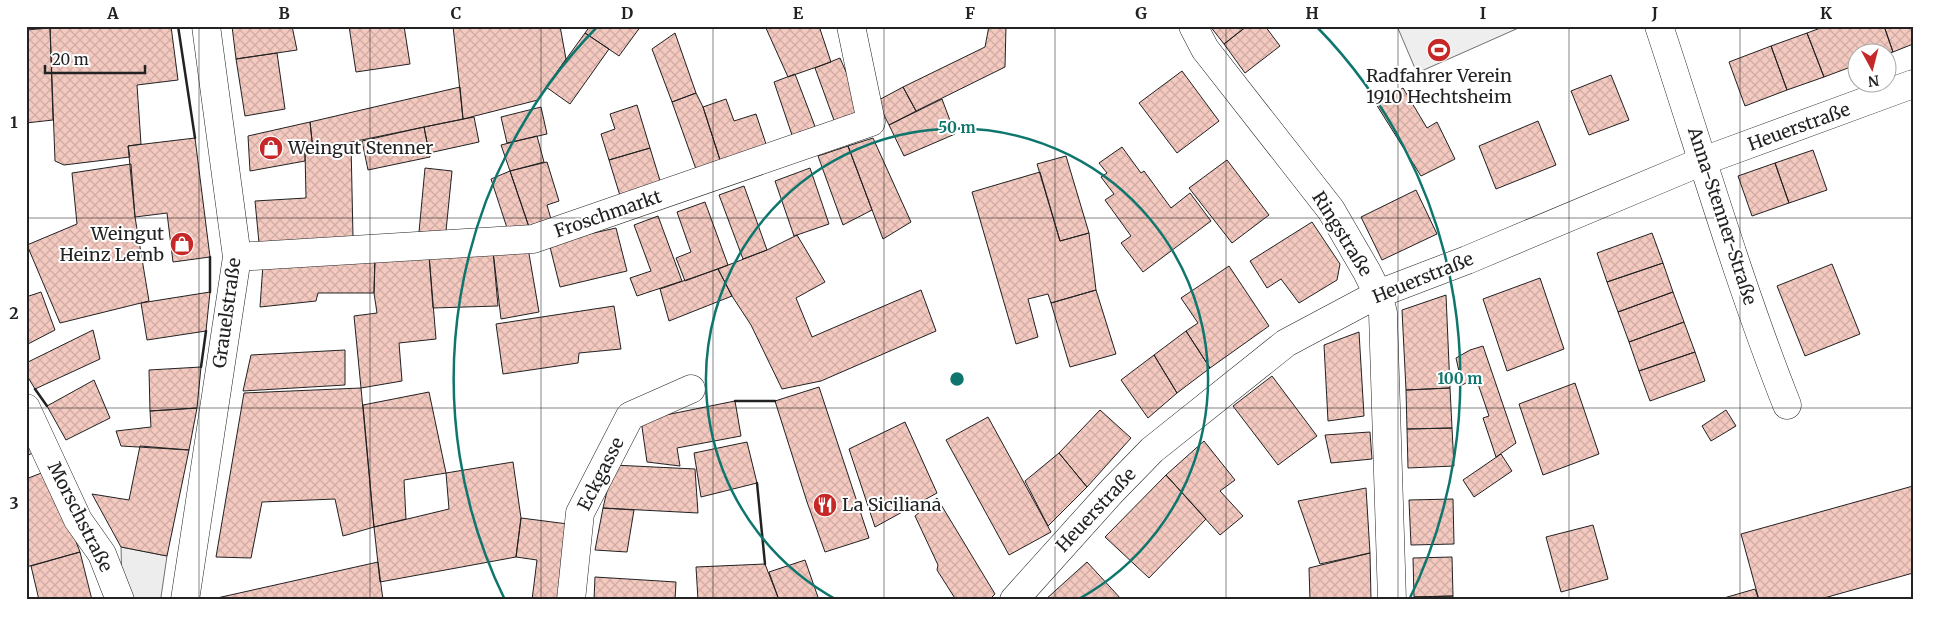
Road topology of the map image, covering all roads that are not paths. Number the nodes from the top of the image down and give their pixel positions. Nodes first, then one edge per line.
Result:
1 (206, 26) edge
2 (851, 26) edge
3 (1192, 26) edge
4 (1659, 26) edge
5 (1913, 84) edge
6 (1703, 161) junction
7 (237, 257) junction
8 (1378, 294) junction
9 (691, 389) dead end
10 (1788, 405) dead end
11 (26, 408) edge
12 (120, 600) edge
13 (185, 600) edge
14 (571, 600) edge
15 (1014, 600) edge
16 (1392, 600) edge

1 - 7 street, Grauelstraße
2 - 7 street, Froschmarkt
3 - 8 street, Ringstraße
4 - 6 street, Anna-Stenner-Straße
5 - 6 street, Heuerstraße
6 - 8 street, Heuerstraße
6 - 10 street, Anna-Stenner-Straße
7 - 13 street, Grauelstraße
8 - 15 street, Heuerstraße
8 - 16 street, Ringstraße
9 - 14 street, Eckgasse
11 - 12 street, Morschstraße

